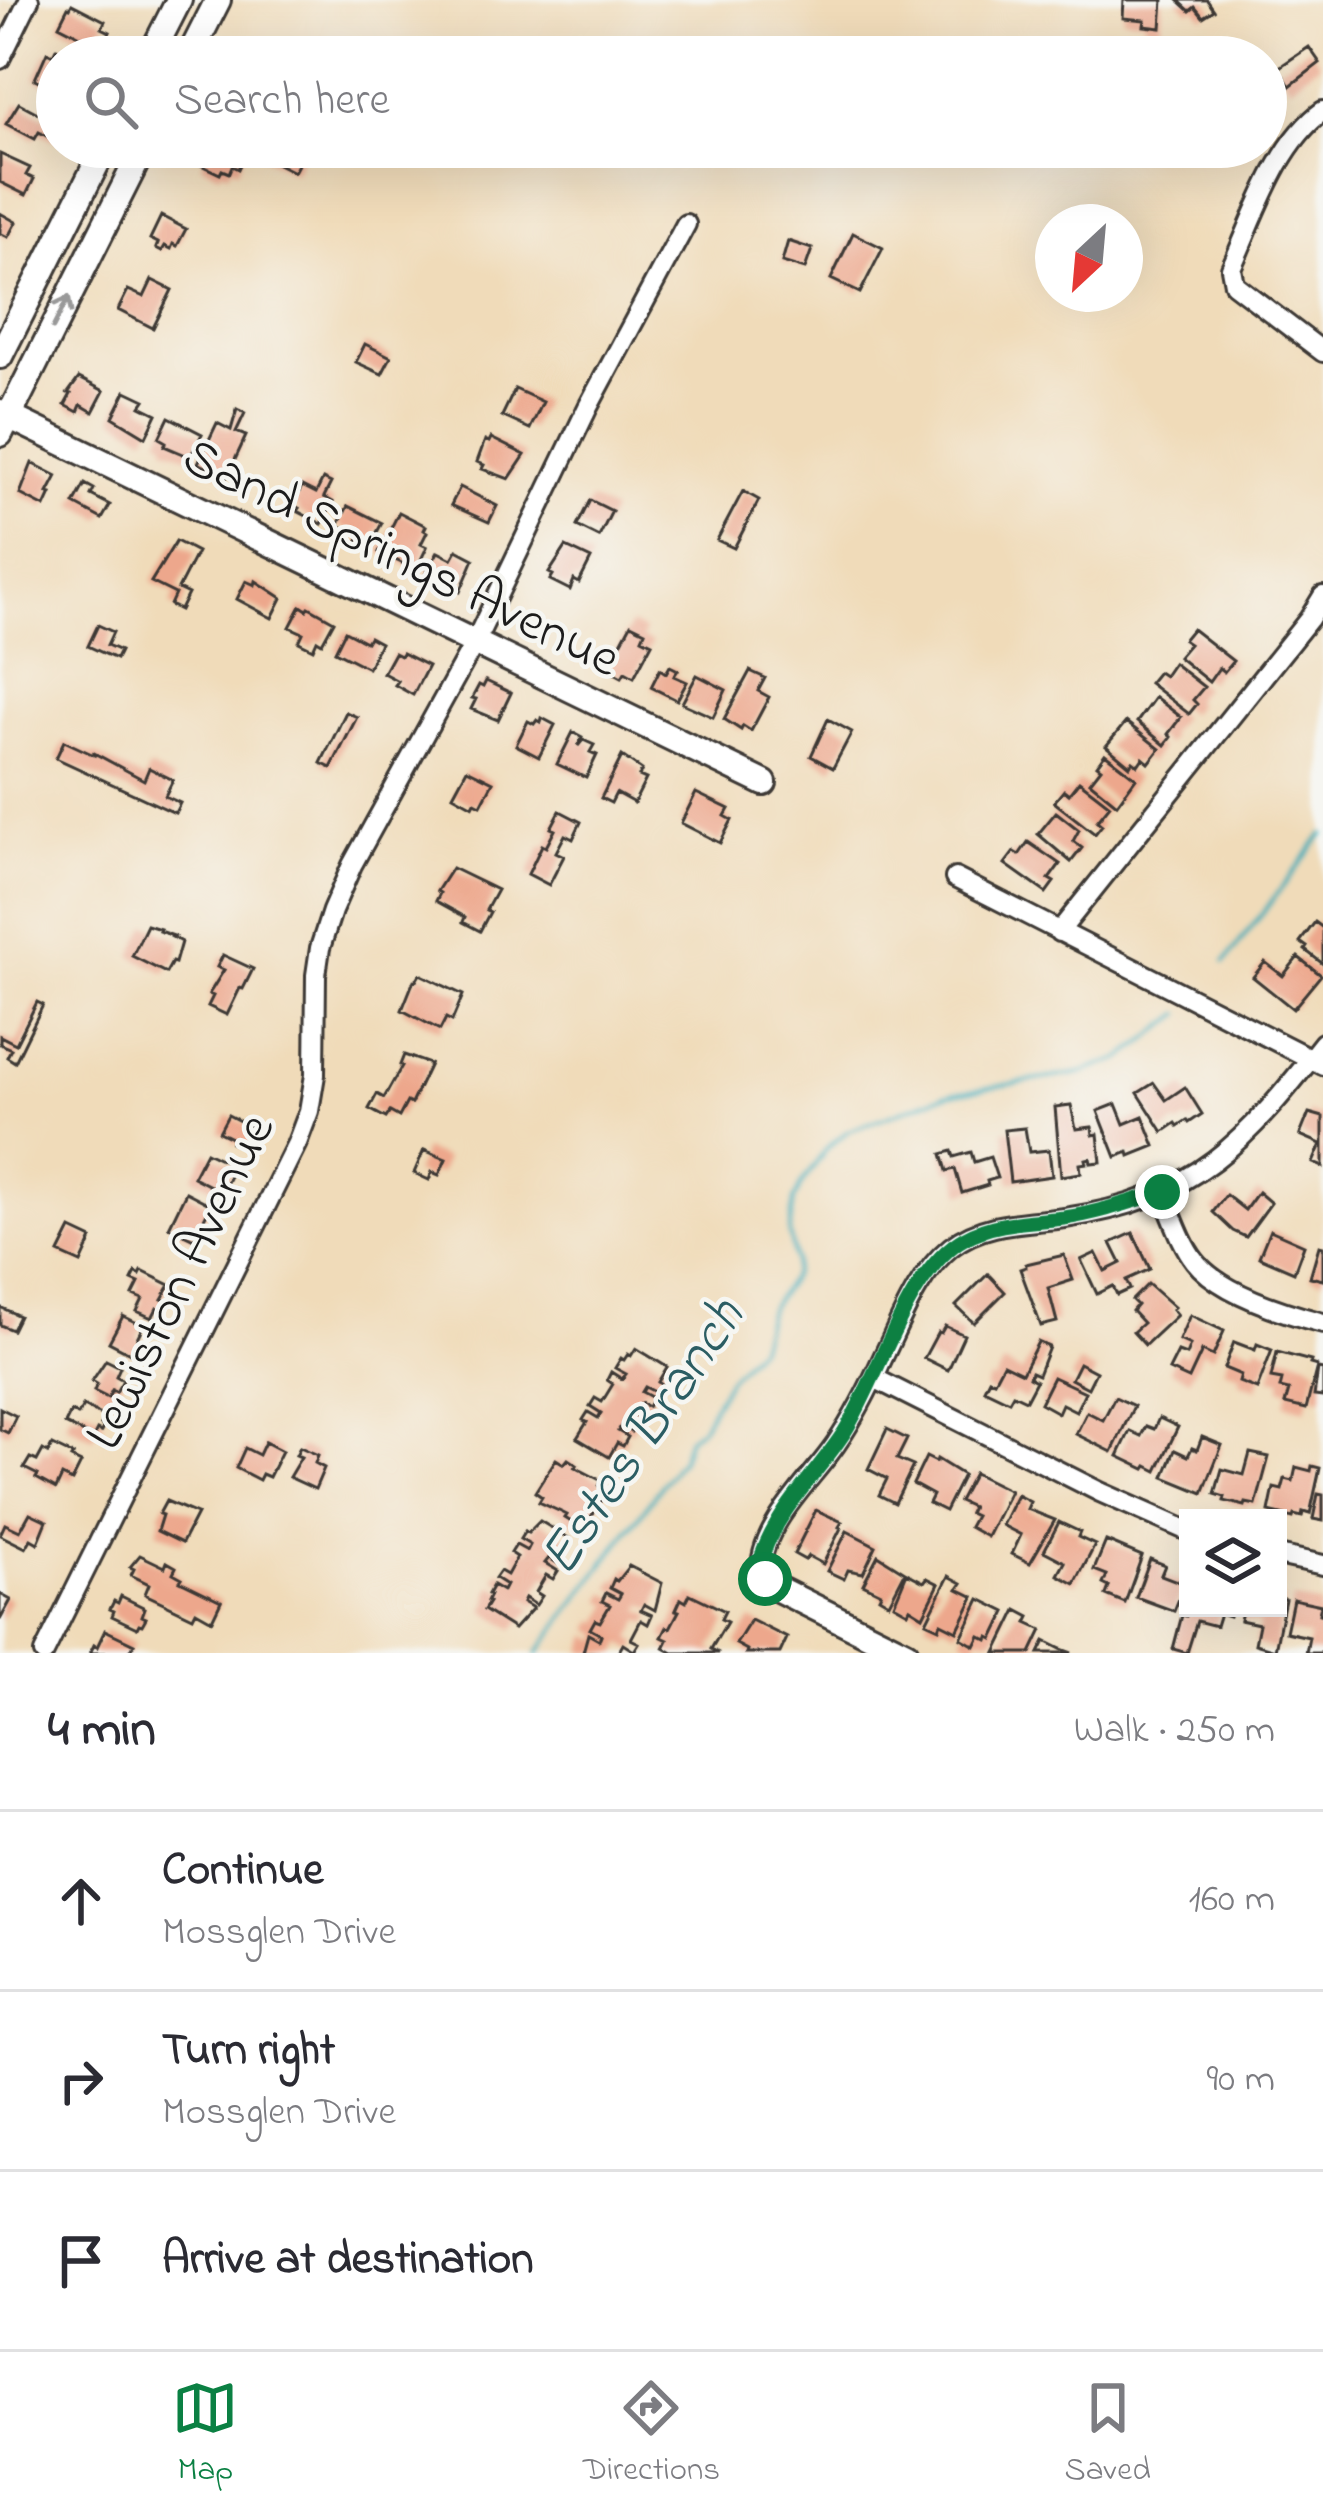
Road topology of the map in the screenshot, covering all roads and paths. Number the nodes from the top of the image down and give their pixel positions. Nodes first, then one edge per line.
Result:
1 (218, 0) edge
2 (24, 1) edge
3 (175, 7) edge
4 (203, 30) junction
5 (160, 36) edge
6 (200, 36) edge
7 (0, 58) edge
8 (1323, 111) edge
9 (1287, 151) edge
10 (94, 168) edge
11 (133, 168) edge
12 (1277, 168) edge
13 (686, 224) dead end
14 (1323, 352) edge
15 (0, 356) edge
16 (3, 421) edge
17 (1323, 596) edge
18 (475, 642) junction
19 (764, 784) dead end
20 (955, 878) dead end
21 (1059, 932) junction
22 (1319, 1056) edge
23 (1162, 1192) junction
24 (1323, 1323) edge
25 (874, 1378) junction
26 (1179, 1527) edge
27 (1287, 1557) edge
28 (1323, 1565) edge
29 (761, 1568) joint
30 (44, 1653) edge
31 (906, 1653) edge

1 - 4 street
2 - 7 street
3 - 4 street
3 - 5 street
4 - 6 street
8 - 9 street
10 - 15 street
16 -> 11 street
12 - 14 street
13 - 18 street, Lewiston Avenue
16 - 18 street, Sand Springs Avenue
17 - 21 street
18 - 19 street, Sand Springs Avenue
18 - 30 street, Lewiston Avenue
20 - 21 street
21 - 22 street
22 - 23 street
23 - 24 street
23 - 25 street
25 - 26 street
25 - 29 street
27 - 28 street
29 - 31 street

